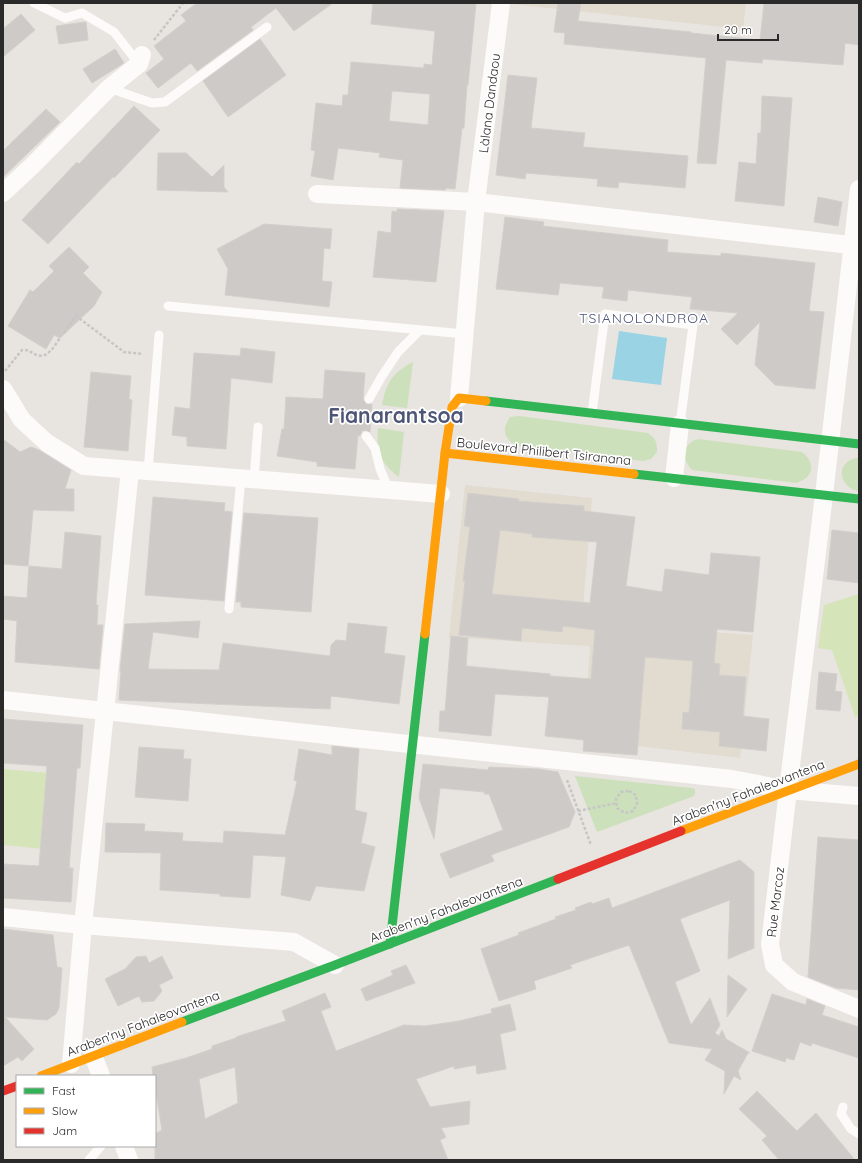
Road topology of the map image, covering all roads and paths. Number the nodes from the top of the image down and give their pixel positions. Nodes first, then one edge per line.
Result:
1 (34, 3) edge
2 (183, 3) edge
3 (501, 3) edge
4 (267, 27) dead end
5 (141, 59) junction
6 (108, 88) junction
7 (859, 189) edge
8 (3, 194) edge
9 (317, 194) dead end
10 (476, 202) junction
11 (856, 246) edge
12 (168, 306) dead end
13 (419, 331) junction
14 (64, 333) dead end
15 (464, 334) junction
16 (159, 335) dead end
17 (60, 338) dead end
18 (135, 353) dead end
19 (3, 373) edge
20 (3, 390) edge
21 (459, 398) junction
22 (369, 399) dead end
23 (592, 413) junction
24 (680, 424) junction
25 (258, 427) dead end
26 (366, 436) dead end
27 (830, 441) junction
28 (859, 444) edge
29 (445, 453) junction
30 (130, 470) junction
31 (148, 472) junction
32 (674, 478) junction
33 (248, 479) junction
34 (389, 490) junction
35 (441, 494) junction
36 (824, 495) junction
37 (859, 499) edge
38 (229, 609) dead end
39 (3, 700) edge
40 (105, 710) junction
41 (412, 745) junction
42 (859, 764) edge
43 (788, 790) junction
44 (571, 792) dead end
45 (859, 796) edge
46 (617, 803) junction
47 (578, 811) junction
48 (598, 864) junction
49 (3, 917) edge
50 (83, 925) junction
51 (390, 944) junction
52 (335, 965) junction
53 (859, 1009) edge
54 (93, 1055) junction
55 (71, 1064) junction
56 (44, 1075) edge
57 (101, 1075) edge
58 (16, 1086) edge
59 (3, 1091) edge
60 (843, 1107) dead end
61 (859, 1134) edge
62 (100, 1147) edge
63 (124, 1147) edge
64 (89, 1160) edge
65 (129, 1160) edge

1 - 5 lane
2 - 5 path
3 - 10 street, Làlana Dandaou
4 - 6 lane
5 - 6 street
6 - 8 street
7 - 11 street, Rue Marcoz
9 - 10 street
10 - 11 street
10 - 15 street, Làlana Dandaou
11 - 27 street, Rue Marcoz
12 - 13 lane
13 - 15 lane
13 - 22 lane
14 - 18 path
15 - 21 street, Làlana Dandaou
16 - 31 lane
17 - 19 path
20 - 30 street
21 - 23 street
21 - 29 street, Boulevard Philibert Tsiranana
23 - 24 street
23 - 24 lane
24 - 27 street
24 - 32 street
25 - 33 lane
26 - 34 lane
27 - 28 street
27 - 36 street, Rue Marcoz
29 - 32 street, Boulevard Philibert Tsiranana
29 - 35 street
30 - 31 street
30 - 40 street
31 - 33 street
32 - 36 street, Boulevard Philibert Tsiranana
33 - 34 street
33 - 38 lane
34 - 35 street
35 - 41 street
36 - 37 street, Boulevard Philibert Tsiranana
36 - 43 street, Rue Marcoz
39 - 40 street
40 - 41 street
40 - 50 street
41 - 43 street
41 - 51 street
42 - 43 street, Araben'ny Fahaleovantena
43 - 45 street
43 - 48 street, Araben'ny Fahaleovantena
43 - 53 street, Rue Marcoz
44 - 47 path
46 - 46 path
46 - 47 path
47 - 48 path
48 - 51 street, Araben'ny Fahaleovantena
49 - 50 street
50 - 52 street
50 - 55 street
51 - 52 street, Araben'ny Fahaleovantena
52 - 54 street, Araben'ny Fahaleovantena
54 - 55 street, Araben'ny Fahaleovantena
54 - 57 street
55 - 56 street, Araben'ny Fahaleovantena
58 - 59 street
60 - 61 lane
62 - 64 lane
63 - 65 street

